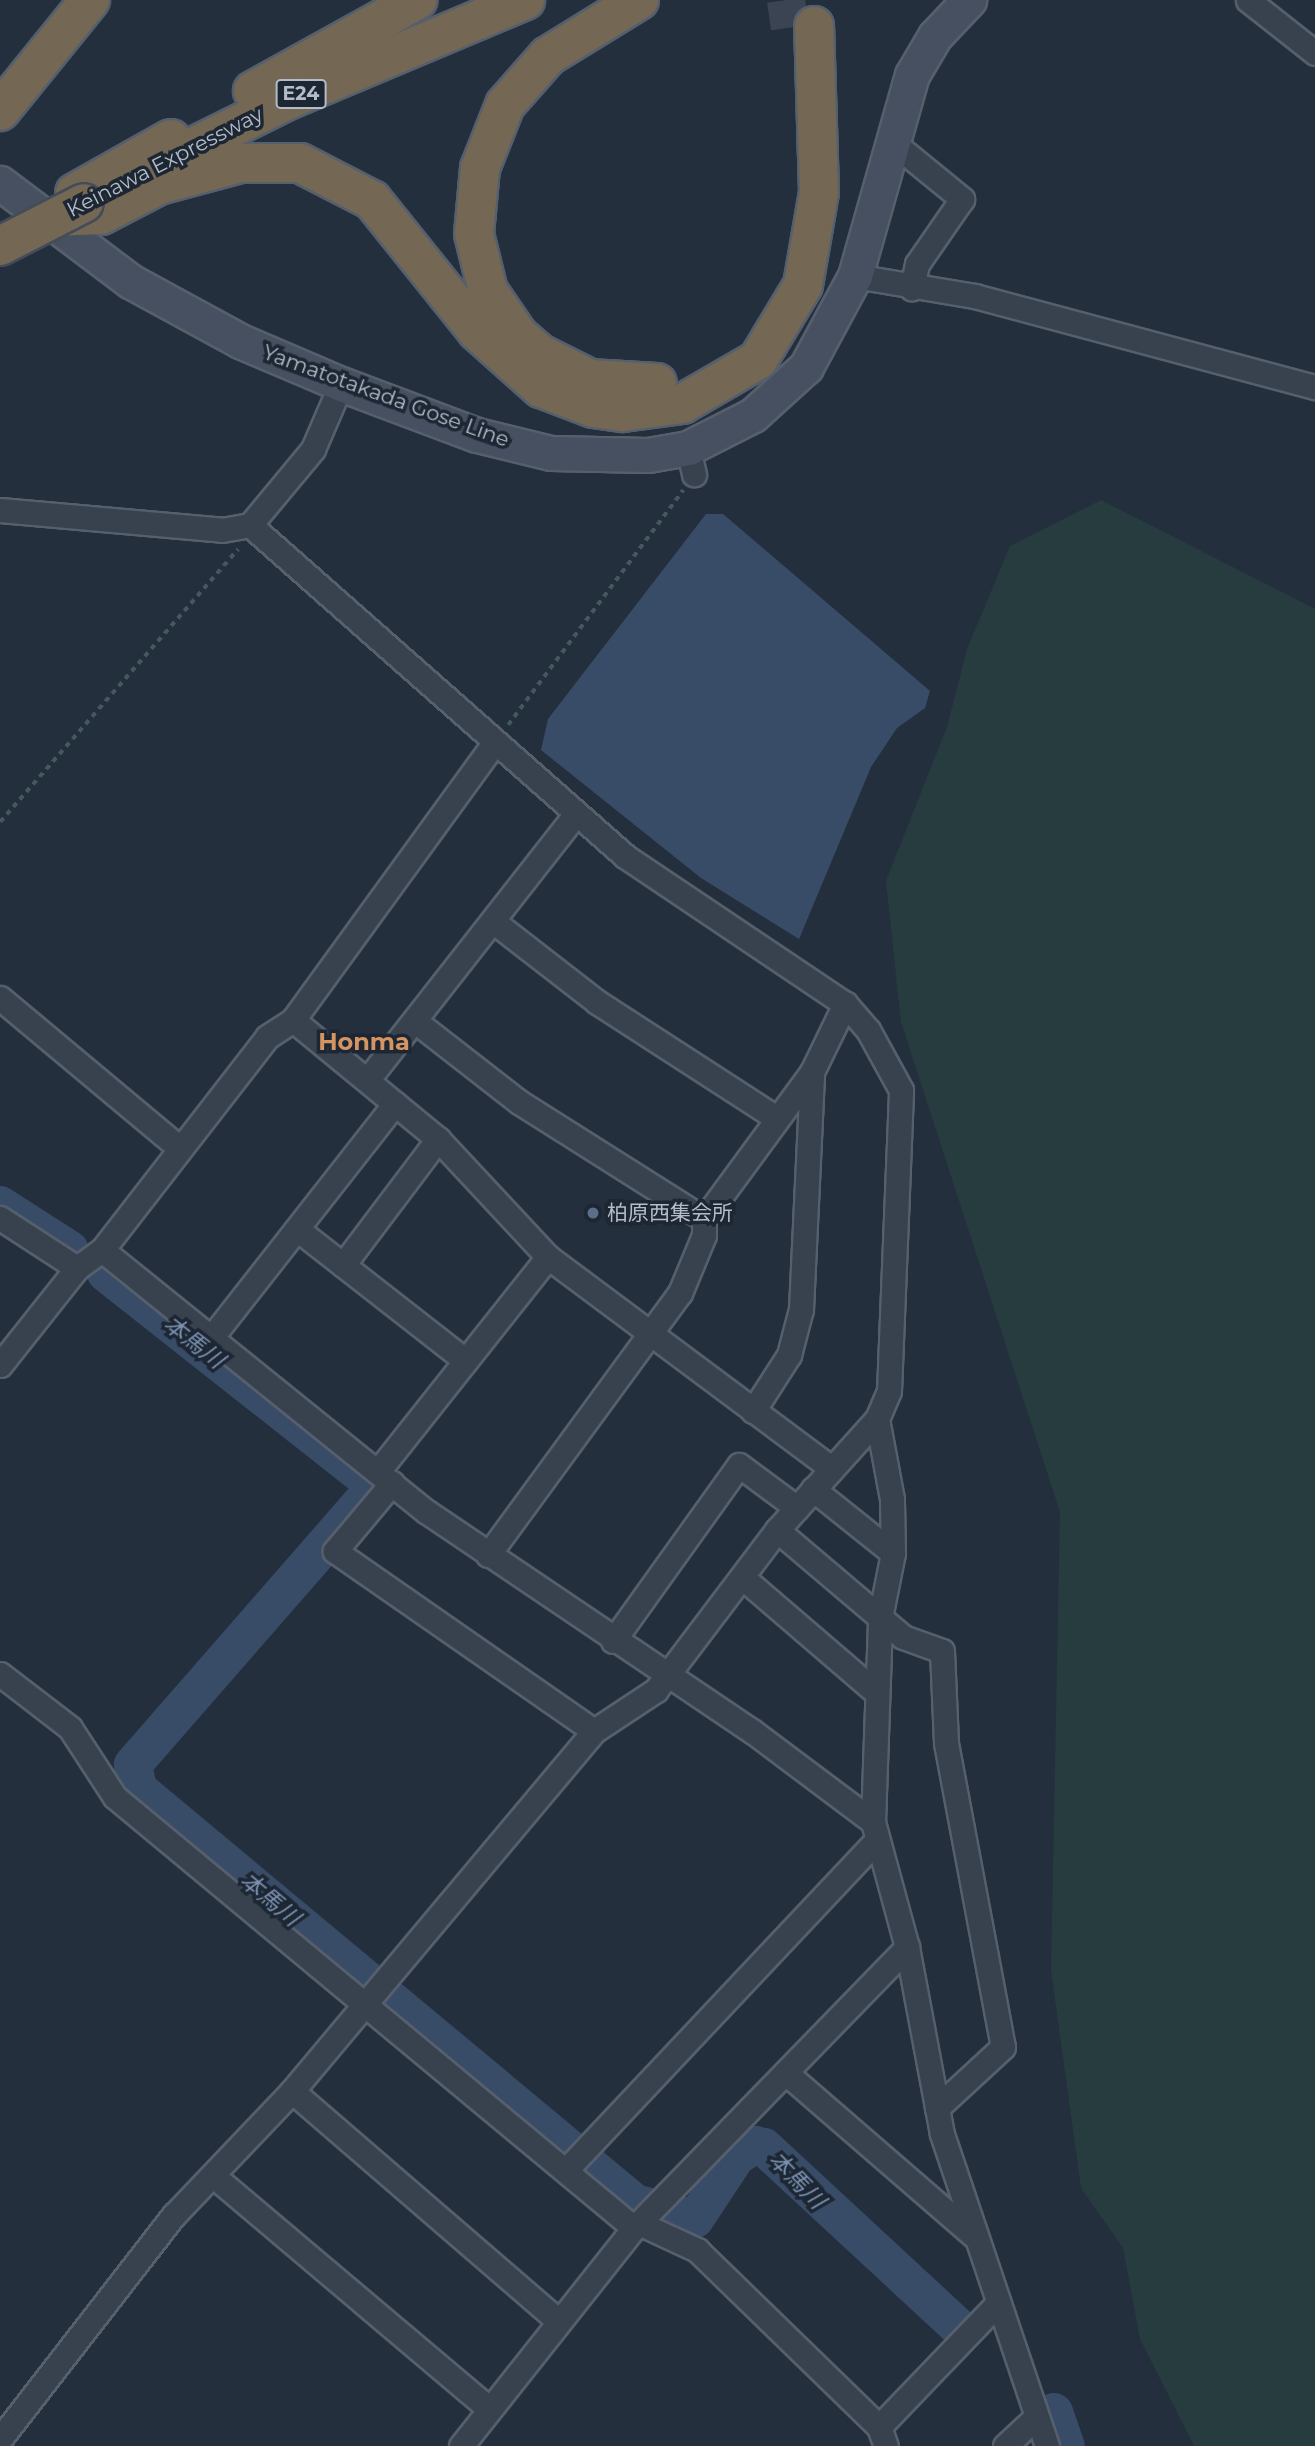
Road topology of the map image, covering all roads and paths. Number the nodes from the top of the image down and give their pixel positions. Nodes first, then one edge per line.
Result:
1 (61, 0) edge
2 (90, 0) edge
3 (417, 0) edge
4 (526, 0) edge
5 (639, 0) edge
6 (969, 0) edge
7 (1248, 0) edge
8 (1315, 53) edge
9 (0, 76) edge
10 (0, 111) edge
11 (891, 141) junction
12 (0, 183) edge
13 (78, 207) junction
14 (0, 244) edge
15 (855, 276) junction
16 (912, 288) junction
17 (341, 384) junction
18 (1315, 387) edge
19 (691, 461) junction
20 (0, 510) edge
21 (250, 525) junction
22 (493, 745) junction
23 (575, 816) junction
24 (0, 822) edge
25 (494, 922) junction
26 (0, 998) edge
27 (845, 1004) junction
28 (293, 1020) junction
29 (415, 1021) junction
30 (812, 1072) junction
31 (368, 1079) junction
32 (396, 1103) junction
33 (775, 1116) junction
34 (438, 1139) junction
35 (178, 1147) junction
36 (0, 1217) edge
37 (705, 1219) junction
38 (297, 1228) junction
39 (548, 1257) junction
40 (89, 1259) junction
41 (343, 1265) junction
42 (651, 1334) junction
43 (211, 1338) junction
44 (466, 1361) junction
45 (0, 1364) edge
46 (753, 1411) junction
47 (877, 1419) junction
48 (831, 1468) junction
49 (385, 1477) junction
50 (813, 1489) junction
51 (797, 1508) junction
52 (777, 1530) junction
53 (893, 1553) junction
54 (488, 1555) junction
55 (742, 1577) junction
56 (880, 1618) junction
57 (612, 1640) junction
58 (0, 1674) edge
59 (666, 1677) junction
60 (877, 1693) junction
61 (594, 1731) junction
62 (875, 1831) junction
63 (907, 1947) junction
64 (374, 1990) junction
65 (786, 2073) junction
66 (292, 2091) junction
67 (937, 2108) junction
68 (576, 2159) junction
69 (216, 2178) junction
70 (648, 2218) junction
71 (975, 2238) junction
72 (998, 2303) junction
73 (557, 2320) junction
74 (487, 2407) junction
75 (1036, 2417) junction
76 (0, 2439) edge
77 (880, 2440) edge
78 (461, 2446) edge
79 (1005, 2446) edge
80 (1047, 2446) edge

1 - 9 highway
2 - 10 highway
3 - 13 highway
4 - 13 highway, Keinawa Expressway / E24
5 - 13 highway
6 - 11 main road, Yamatotakada Gose Line
7 - 8 street
11 - 15 main road, Yamatotakada Gose Line
11 - 16 street
12 - 17 main road, Yamatotakada Gose Line
13 - 14 highway, Keinawa Expressway / E24, bridge
15 - 16 street
15 - 19 main road, Yamatotakada Gose Line
16 - 18 street
17 - 19 main road, Yamatotakada Gose Line
17 - 21 street
19 - 22 path
20 - 21 street
21 - 22 street
21 - 24 path
22 - 23 street
22 - 28 street
23 - 25 street
23 - 27 street
25 - 29 street
25 - 33 street
26 - 35 street
27 - 30 street
27 - 47 street
28 - 31 street
28 - 35 street
29 - 31 street
29 - 37 street
30 - 33 street
30 - 46 street
31 - 32 street
32 - 34 street
32 - 38 street
33 - 37 street
34 - 39 street
34 - 41 street
35 - 40 street
36 - 40 street
37 - 42 street
38 - 41 street
38 - 43 street
39 - 42 street
39 - 44 street
40 - 43 street
40 - 45 street
41 - 44 street
42 - 46 street
42 - 54 street
43 - 49 street
44 - 49 street
46 - 48 street
47 - 48 street
47 - 53 street
48 - 50 street
49 - 54 street
49 - 61 street
50 - 51 street
50 - 53 street
51 - 52 street
51 - 57 street
52 - 55 street
52 - 56 street
53 - 56 street
54 - 57 street
55 - 59 street
55 - 60 street
56 - 60 street
56 - 67 street
57 - 59 street
58 - 64 street
59 - 61 street
59 - 62 street
60 - 62 street
61 - 64 street
62 - 63 street
62 - 68 street
63 - 65 street
63 - 67 street
64 - 66 street
64 - 68 street
65 - 70 street
65 - 71 street
66 - 69 street
66 - 73 street
67 - 71 street
68 - 70 street
69 - 74 street
69 - 76 street
70 - 73 street
70 - 77 street
71 - 72 street
72 - 75 street
72 - 77 street
73 - 74 street
74 - 78 street
75 - 79 street
75 - 80 street

